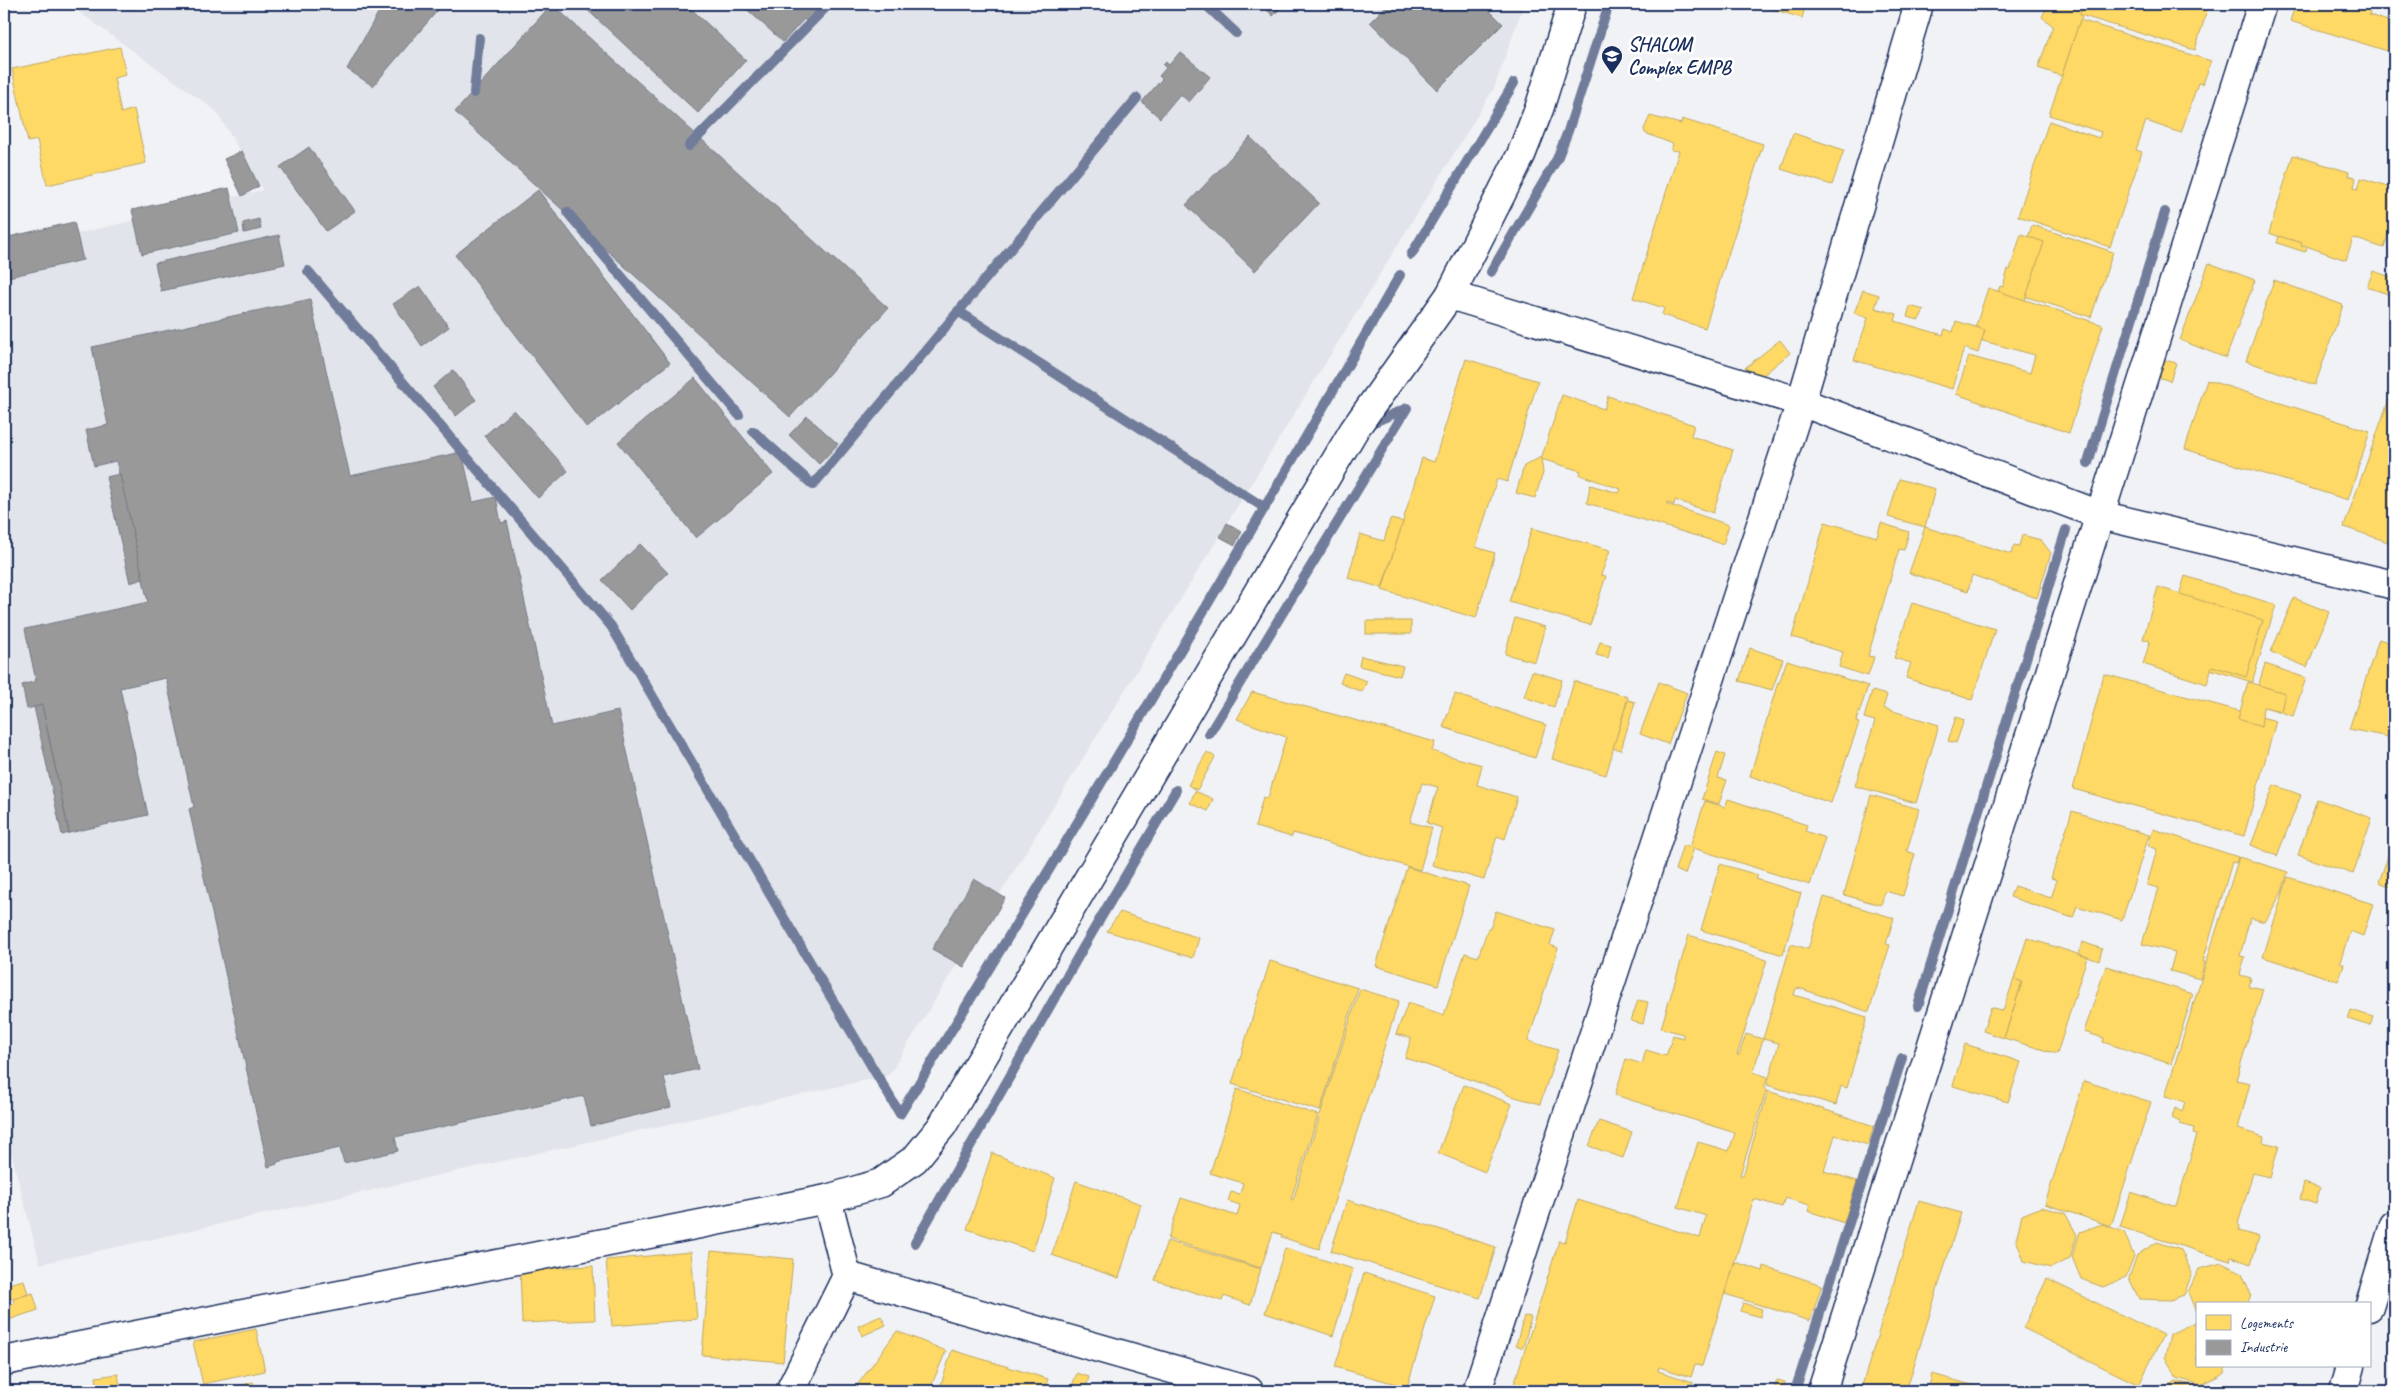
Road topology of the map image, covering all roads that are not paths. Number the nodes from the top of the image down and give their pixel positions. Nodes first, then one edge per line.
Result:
1 (1572, 4) edge
2 (1919, 4) edge
3 (2262, 4) edge
4 (1450, 295) junction
5 (1801, 402) junction
6 (2100, 514) junction
7 (2394, 585) edge
8 (827, 1199) junction
9 (2394, 1225) edge
10 (847, 1276) junction
11 (2370, 1304) edge
12 (4, 1361) edge
13 (2351, 1368) edge
14 (790, 1391) edge
15 (1249, 1391) edge
16 (1477, 1391) edge
17 (1822, 1391) edge
18 (2344, 1391) edge

1 - 4 street
2 - 5 street
3 - 6 street
4 - 5 street
4 - 8 street
5 - 6 street
5 - 16 street
6 - 7 street
6 - 17 street
8 - 10 street
8 - 12 street
9 - 11 street
10 - 14 street
10 - 15 street
13 - 18 street

